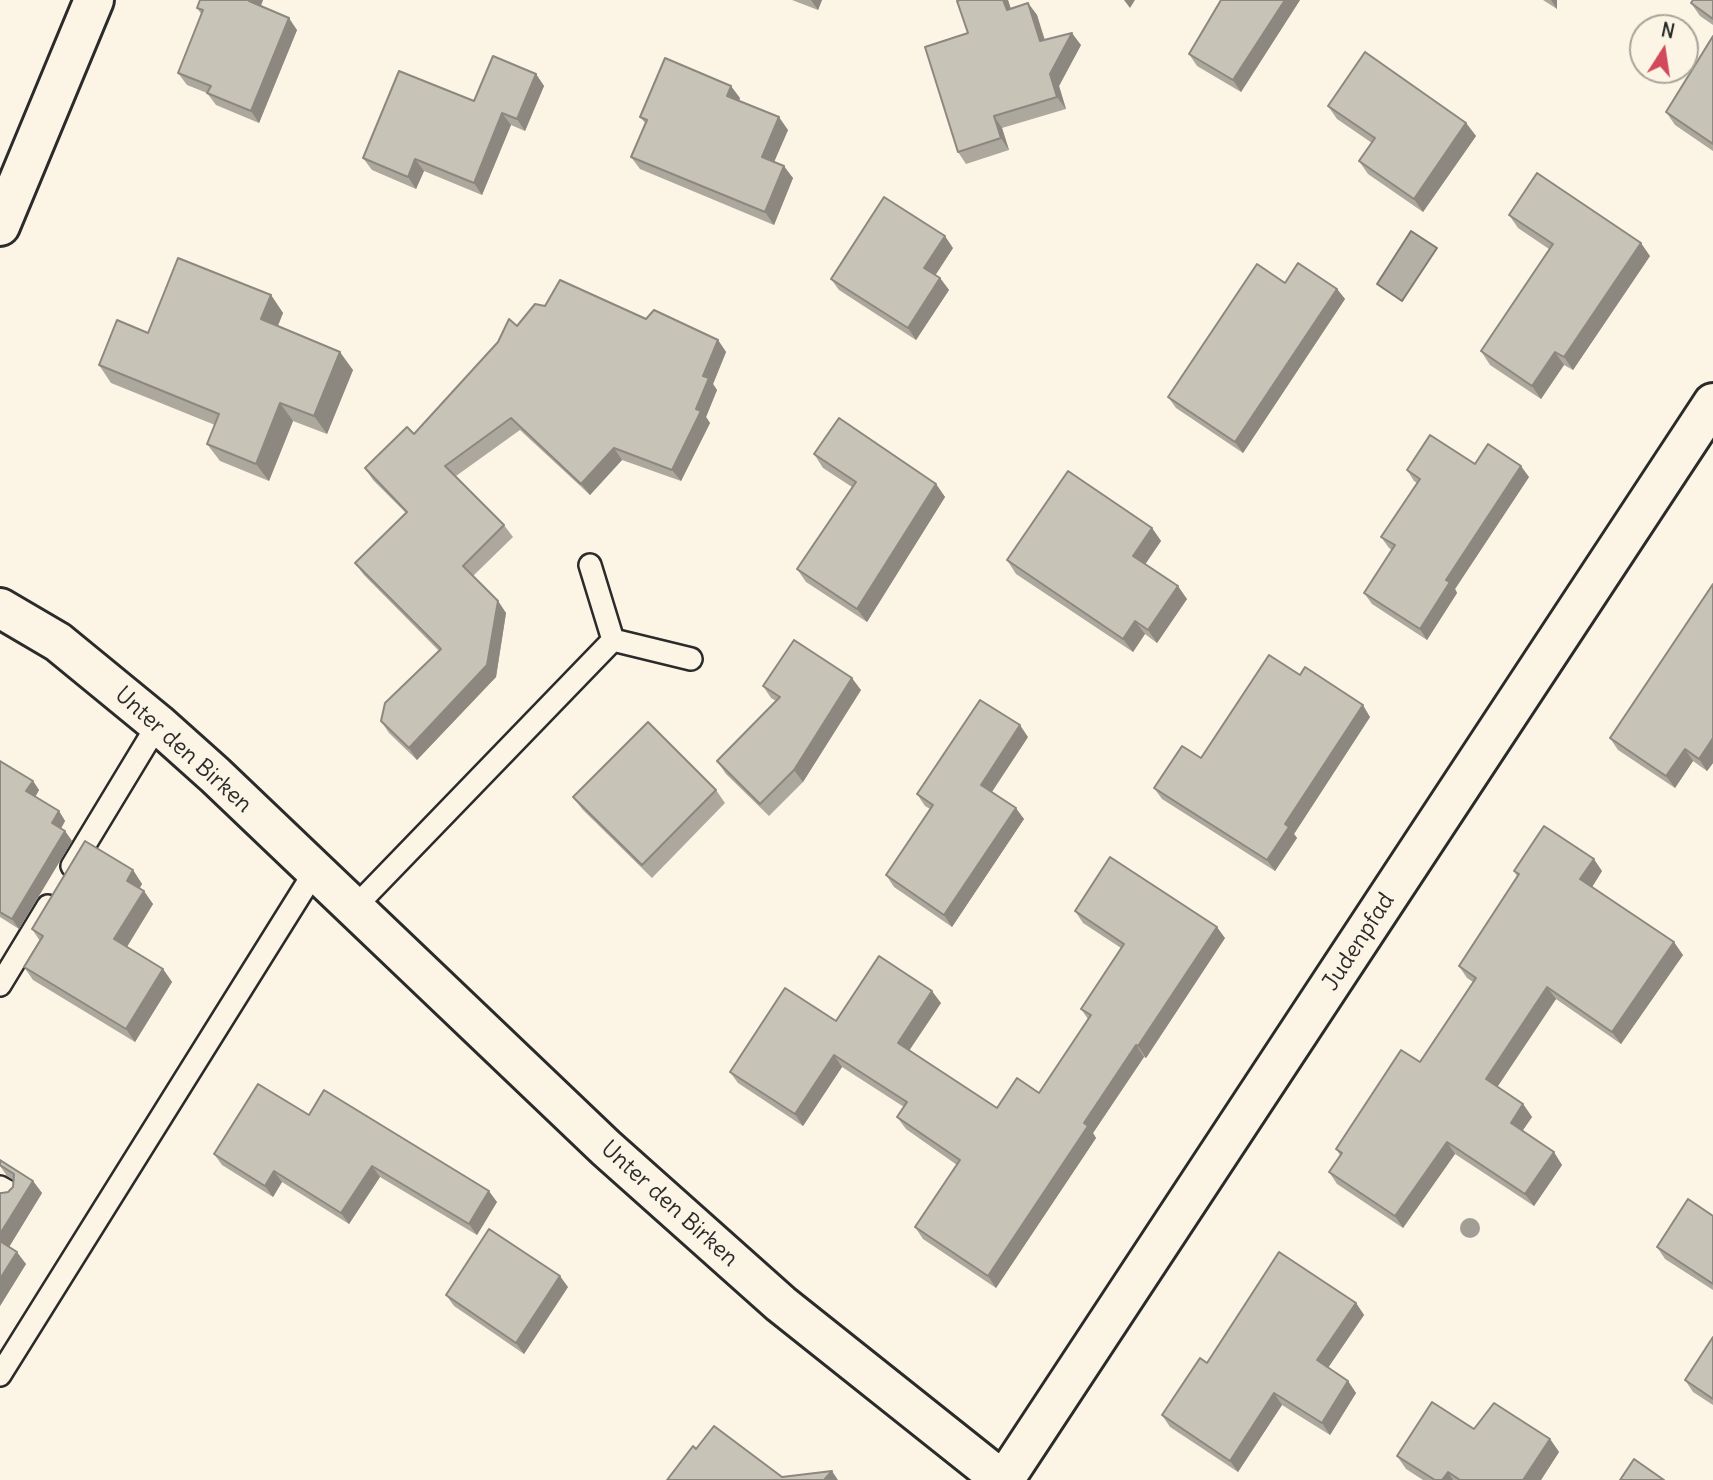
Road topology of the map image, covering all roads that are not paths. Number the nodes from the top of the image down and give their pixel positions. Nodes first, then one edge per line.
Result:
1 (94, 0) edge
2 (0, 226) edge
3 (1713, 403) edge
4 (590, 565) dead end
5 (0, 608) edge
6 (613, 640) junction
7 (691, 659) dead end
8 (158, 724) junction
9 (315, 871) junction
10 (354, 908) junction
11 (0, 985) edge
12 (0, 1375) edge
13 (1003, 1480) edge

1 - 2 street
3 - 13 street, Judenpfad
4 - 6 lane
5 - 8 street, Unter den Birken
6 - 7 lane
6 - 10 lane
8 - 9 street, Unter den Birken
8 - 11 lane
9 - 10 street, Unter den Birken
9 - 12 lane
10 - 13 street, Unter den Birken

